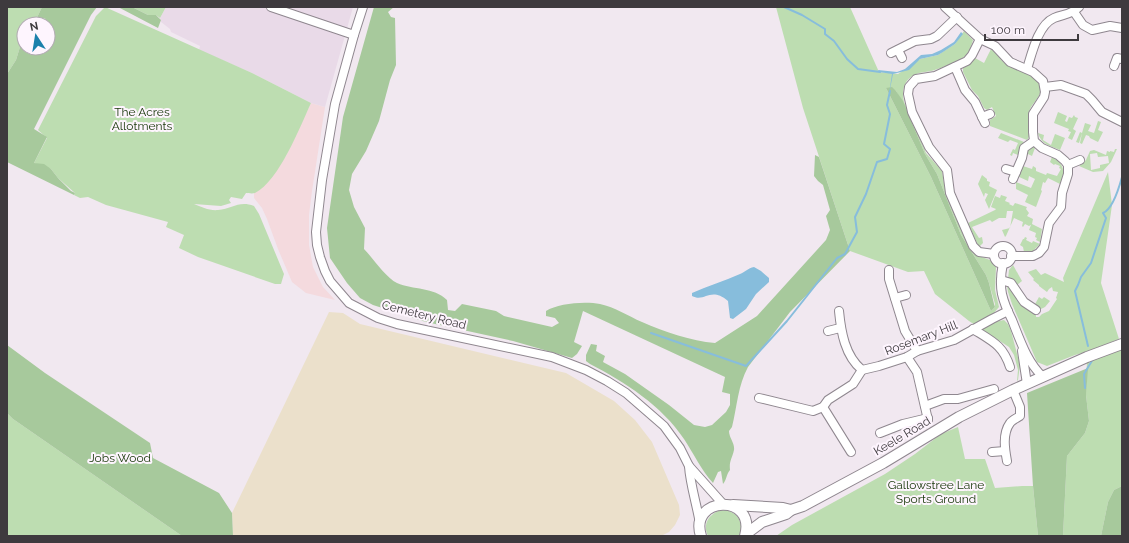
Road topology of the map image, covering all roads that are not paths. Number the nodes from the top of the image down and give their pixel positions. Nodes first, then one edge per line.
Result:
1 (270, 7) edge
2 (363, 7) edge
3 (945, 7) edge
4 (1076, 9) edge
5 (960, 19) junction
6 (1122, 28) edge
7 (354, 35) junction
8 (980, 39) junction
9 (902, 58) dead end
10 (1122, 59) edge
11 (1114, 66) dead end
12 (955, 67) junction
13 (1027, 69) junction
14 (1045, 87) junction
15 (990, 114) dead end
16 (1122, 122) edge
17 (1034, 142) junction
18 (1080, 160) dead end
19 (1068, 165) junction
20 (1006, 168) dead end
21 (994, 254) junction
22 (1011, 256) junction
23 (1002, 263) junction
24 (889, 270) dead end
25 (1001, 280) junction
26 (906, 295) dead end
27 (895, 298) junction
28 (1036, 310) dead end
29 (839, 311) dead end
30 (1008, 311) junction
31 (840, 328) junction
32 (973, 329) junction
33 (828, 331) dead end
34 (1020, 342) junction
35 (1122, 344) edge
36 (917, 351) junction
37 (907, 357) junction
38 (1011, 362) dead end
39 (862, 370) junction
40 (1043, 376) junction
41 (1027, 384) junction
42 (994, 388) dead end
43 (1013, 390) junction
44 (759, 398) dead end
45 (925, 406) junction
46 (823, 407) junction
47 (880, 433) dead end
48 (1005, 451) junction
49 (851, 452) dead end
50 (992, 452) dead end
51 (1007, 461) dead end
52 (689, 466) junction
53 (726, 505) junction
54 (791, 510) junction
55 (700, 529) edge
56 (746, 535) edge
57 (692, 536) edge

1 - 7 street
2 - 7 street, Cemetery Road
3 - 5 street
4 - 6 street
4 - 13 street
5 - 8 street
5 - 9 street
7 - 52 street, Cemetery Road
8 - 12 street
8 - 13 street
10 - 11 street
12 - 15 street
12 - 21 street
13 - 14 street
14 - 16 street
14 - 17 street
17 - 19 street
17 - 20 street
18 - 19 street
19 - 22 street
21 - 22 street
21 - 23 street
22 - 23 street
23 - 25 street
24 - 27 street
25 - 28 street
25 - 30 street
26 - 27 street
27 - 36 street
29 - 31 street
30 - 32 street, Rosemary Hill
30 - 34 street
31 - 33 street
31 - 39 street
32 - 36 street, Rosemary Hill
32 - 38 street
34 - 40 street
34 - 41 street
35 - 40 main road, Keele Road
36 - 37 street, Rosemary Hill
37 - 39 street, Rosemary Hill
37 - 45 street
39 - 46 street
40 - 41 main road, Keele Road
41 - 43 main road, Keele Road
42 - 45 street
43 - 48 street
43 - 54 main road, Keele Road
44 - 46 street
45 - 47 street
46 - 49 street
48 - 50 street
48 - 51 street
52 - 53 street, Cemetery Road
52 - 55 street, Cemetery Road
53 - 54 main road, Keele Road
53 - 55 main road
53 - 56 main road
54 - 56 main road, Keele Road
55 - 57 main road

